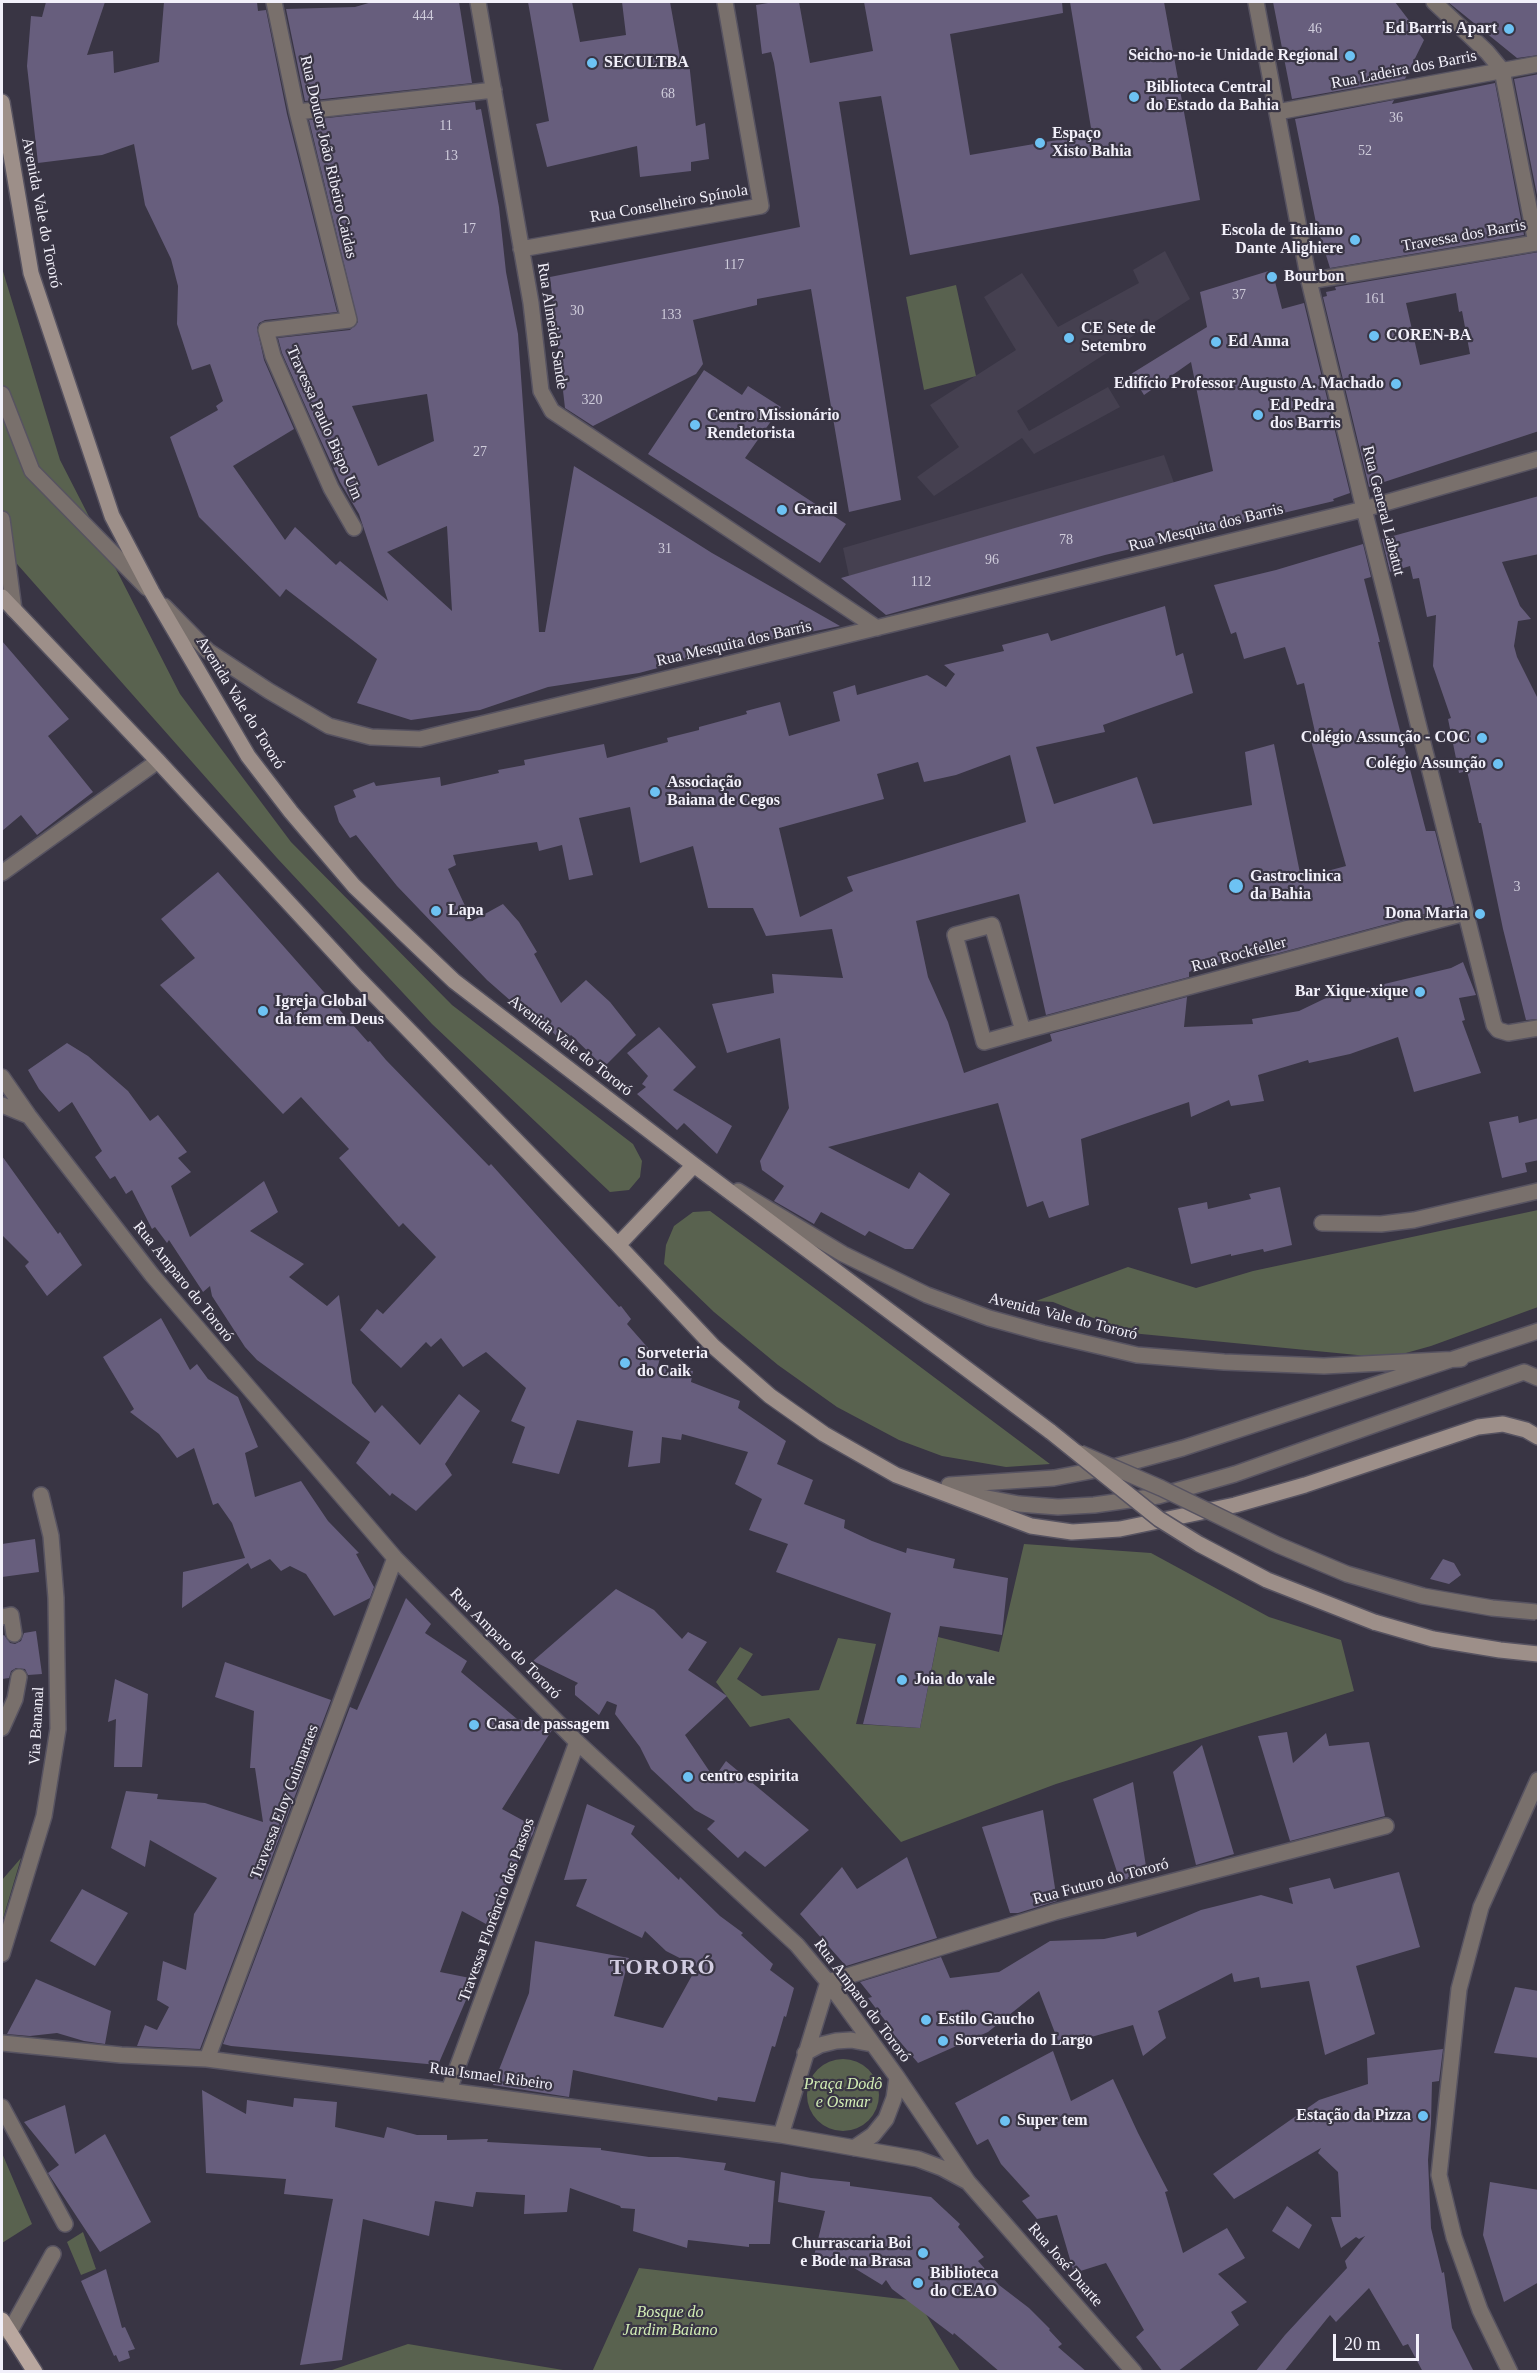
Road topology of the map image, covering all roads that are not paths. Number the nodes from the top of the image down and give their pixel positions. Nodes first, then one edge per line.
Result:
1 (274, 2) edge
2 (478, 2) edge
3 (725, 2) edge
4 (1256, 2) edge
5 (1434, 2) edge
6 (1539, 64) edge
7 (1502, 70) junction
8 (494, 90) junction
9 (2, 102) edge
10 (297, 112) junction
11 (1277, 112) junction
12 (521, 249) junction
13 (1309, 281) junction
14 (266, 330) joint
15 (2, 394) edge
16 (1539, 459) edge
17 (1364, 509) junction
18 (2, 519) edge
19 (354, 528) dead end
20 (152, 592) junction
21 (2, 597) edge
22 (14, 610) junction
23 (877, 628) junction
24 (158, 761) junction
25 (2, 873) edge
26 (1465, 914) junction
27 (1539, 1028) edge
28 (1023, 1031) junction
29 (2, 1077) edge
30 (2, 1105) edge
31 (2, 1113) edge
32 (29, 1116) junction
33 (694, 1165) junction
34 (1539, 1191) edge
35 (1322, 1224) dead end
36 (618, 1245) junction
37 (1539, 1331) edge
38 (1461, 1359) junction
39 (1531, 1370) edge
40 (1539, 1378) edge
41 (1539, 1437) edge
42 (1076, 1451) junction
43 (927, 1487) junction
44 (41, 1495) dead end
45 (395, 1558) junction
46 (1538, 1611) edge
47 (2, 1617) edge
48 (14, 1634) dead end
49 (1539, 1654) edge
50 (19, 1677) dead end
51 (2, 1728) edge
52 (578, 1742) junction
53 (1539, 1780) edge
54 (1386, 1826) dead end
55 (2, 1954) edge
56 (828, 1982) junction
57 (2, 2043) edge
58 (872, 2044) junction
59 (805, 2053) junction
60 (207, 2059) junction
61 (897, 2077) junction
62 (449, 2090) junction
63 (2, 2107) edge
64 (780, 2135) junction
65 (854, 2148) junction
66 (968, 2182) junction
67 (65, 2224) dead end
68 (53, 2254) dead end
69 (5, 2326) edge
70 (35, 2372) edge
71 (1134, 2372) edge
72 (1510, 2372) edge

1 - 10 street, Rua Doutor João Ribeiro Caidas
2 - 8 street, Rua Almeida Sande
3 - 12 street, Rua Conselheiro Spínola
4 - 11 street, Rua General Labatut
5 - 7 street
6 - 7 street, Rua Ladeira dos Barris
7 - 11 street, Rua Ladeira dos Barris
7 - 13 street, Travessa dos Barris
8 - 10 street
8 - 12 street, Rua Almeida Sande
9 - 20 street, Avenida Vale do Tororó
10 - 14 street, Rua Doutor João Ribeiro Caidas
11 - 13 street, Rua General Labatut
12 - 23 street, Rua Almeida Sande
13 - 17 street, Rua General Labatut
14 - 19 street, Travessa Paulo Bispo Um
15 - 20 street, Rua Mesquita dos Barris
16 - 17 street, Rua Mesquita dos Barris
17 - 23 street, Rua Mesquita dos Barris
17 - 26 street, Rua General Labatut
18 - 22 street
20 - 23 street, Rua Mesquita dos Barris
20 - 33 street, Avenida Vale do Tororó
21 - 22 street, Avenida Vale do Tororó
22 - 24 street, Avenida Vale do Tororó
24 - 25 street
24 - 36 street, Avenida Vale do Tororó
26 - 27 street, Rua General Labatut
26 - 28 street, Rua Rockfeller
28 - 28 street, Rua Rockfeller
29 - 32 street, Rua Amparo do Tororó
30 - 32 street
31 - 32 street
32 - 45 street, Rua Amparo do Tororó
33 - 36 street
33 - 38 street, Avenida Vale do Tororó
33 - 42 street, Avenida Vale do Tororó, bridge
34 - 35 street
36 - 43 street, Avenida Vale do Tororó
37 - 38 street, Avenida Vale do Tororó
38 - 43 street, Avenida Vale do Tororó
39 - 40 street
39 - 43 street
41 - 43 street, Avenida Vale do Tororó
42 - 46 street, bridge
42 - 49 street, Avenida Vale do Tororó, bridge
44 - 55 street, Via Bananal
45 - 52 street, Rua Amparo do Tororó
45 - 60 street, Travessa Eloy Guimaraes
47 - 48 street
50 - 51 street
52 - 56 street, Rua Amparo do Tororó
52 - 62 street, Travessa Florêncio dos Passos
53 - 72 street
54 - 56 street, Rua Futuro do Tororó
56 - 58 street, Rua Amparo do Tororó
56 - 59 street
57 - 60 street, Rua Ismael Ribeiro
58 - 59 street
58 - 61 street, Rua Amparo do Tororó
59 - 64 street
60 - 62 street, Rua Ismael Ribeiro
61 - 65 street
61 - 66 street, Rua Amparo do Tororó
62 - 64 street, Rua Ismael Ribeiro
63 - 67 street
64 - 65 street, Rua Ismael Ribeiro
65 - 66 street, Rua Ismael Ribeiro
66 - 71 street, Rua José Duarte
68 - 69 street
69 - 70 main road

